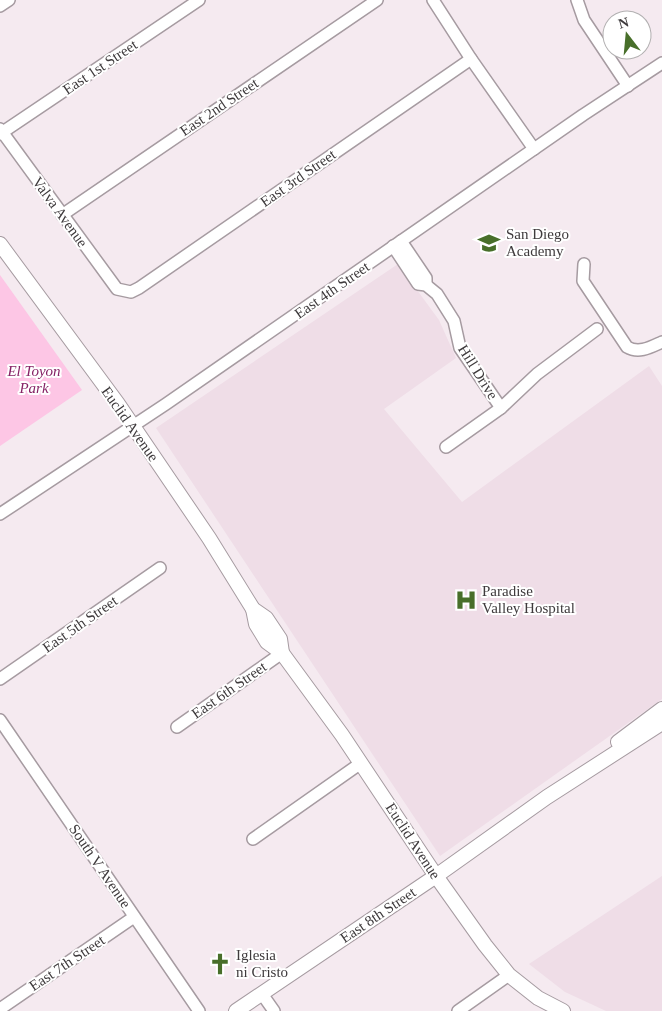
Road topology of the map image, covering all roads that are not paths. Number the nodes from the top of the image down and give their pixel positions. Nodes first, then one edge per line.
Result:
1 (9, 0) edge
2 (199, 0) edge
3 (377, 0) edge
4 (433, 0) edge
5 (577, 0) edge
6 (0, 6) edge
7 (471, 59) junction
8 (662, 62) edge
9 (628, 86) junction
10 (1, 132) edge
11 (534, 149) junction
12 (62, 215) junction
13 (0, 244) edge
14 (397, 244) junction
15 (584, 264) dead end
16 (122, 291) joint
17 (597, 329) dead end
18 (662, 342) edge
19 (501, 408) junction
20 (132, 426) junction
21 (446, 447) dead end
22 (0, 514) edge
23 (160, 568) dead end
24 (282, 653) junction
25 (0, 679) edge
26 (662, 710) edge
27 (0, 720) edge
28 (662, 723) edge
29 (177, 727) dead end
30 (361, 763) junction
31 (569, 782) junction
32 (253, 839) dead end
33 (436, 876) junction
34 (134, 916) junction
35 (509, 975) junction
36 (262, 994) junction
37 (0, 1009) edge
38 (199, 1011) edge
39 (236, 1011) edge
40 (274, 1011) edge
41 (458, 1011) edge
42 (563, 1011) edge

1 - 6 street
2 - 10 street, East 1st Street
3 - 12 street, East 2nd Street
4 - 7 street
5 - 9 street
7 - 11 street
7 - 16 street, East 3rd Street
8 - 9 street, East 4th Street
9 - 11 street, East 4th Street
10 - 12 street, Valva Avenue
11 - 14 street, East 4th Street
12 - 16 street, Valva Avenue
13 - 20 main road, Euclid Avenue
14 - 19 street, Hill Drive
14 - 20 street, East 4th Street
15 - 18 street
17 - 19 street, Hill Drive
19 - 21 street, Hill Drive
20 - 22 street, East 4th Street
20 - 24 main road, Euclid Avenue
23 - 25 street, East 5th Street
24 - 29 street, East 6th Street
24 - 30 main road, Euclid Avenue
26 - 31 main road, East 8th Street
27 - 34 street, South V Avenue
28 - 31 main road, East 8th Street
30 - 32 street
30 - 33 main road, Euclid Avenue
31 - 33 main road, East 8th Street
33 - 35 main road, Euclid Avenue
33 - 36 main road, East 8th Street
34 - 37 street, East 7th Street
34 - 38 street, South V Avenue
35 - 41 street
35 - 42 main road, Euclid Avenue
36 - 39 main road, East 8th Street
36 - 40 street

